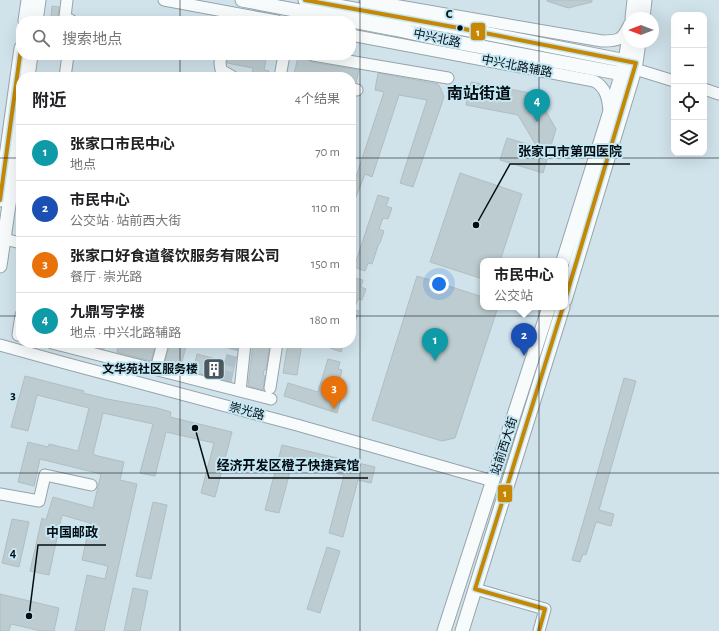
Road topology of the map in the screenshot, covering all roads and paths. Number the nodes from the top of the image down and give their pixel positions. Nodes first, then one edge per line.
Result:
1 (28, 0) edge
2 (39, 0) edge
3 (67, 0) edge
4 (164, 0) edge
5 (242, 0) edge
6 (306, 0) edge
7 (365, 0) edge
8 (634, 0) edge
9 (645, 0) edge
10 (633, 12) edge
11 (644, 12) edge
12 (396, 13) edge
13 (26, 16) edge
14 (37, 16) edge
15 (65, 16) edge
16 (250, 16) edge
17 (356, 36) edge
18 (623, 36) edge
19 (629, 48) edge
20 (637, 48) edge
21 (19, 60) edge
22 (30, 60) edge
23 (67, 60) edge
24 (220, 60) edge
25 (283, 60) edge
26 (342, 60) edge
27 (630, 68) junction
28 (17, 72) edge
29 (29, 72) edge
30 (66, 72) edge
31 (224, 72) edge
32 (281, 72) edge
33 (448, 78) dead end
34 (16, 80) edge
35 (671, 80) edge
36 (707, 90) edge
37 (719, 94) edge
38 (609, 117) junction
39 (16, 157) edge
40 (2, 170) edge
41 (0, 200) edge
42 (4, 239) junction
43 (16, 242) edge
44 (564, 258) edge
45 (0, 266) edge
46 (568, 289) edge
47 (548, 310) edge
48 (562, 310) edge
49 (0, 345) edge
50 (72, 348) edge
51 (162, 348) edge
52 (244, 348) edge
53 (276, 348) edge
54 (156, 369) junction
55 (224, 384) junction
56 (240, 391) junction
57 (219, 404) junction
58 (493, 481) junction
59 (91, 485) dead end
60 (0, 494) edge
61 (475, 588) junction
62 (444, 631) edge
63 (462, 631) edge
64 (539, 631) edge

1 - 13 main road
2 - 14 main road
3 - 15 street
4 - 16 street
5 - 12 main road, 中兴北路
6 - 12 main road, 中兴北路
7 - 12 street
8 - 10 main road
9 - 11 main road
12 - 18 street
12 - 27 main road, 中兴北路
17 - 38 street, 中兴北路辅路
19 - 27 main road
20 - 27 main road
21 - 28 main road
22 - 29 main road
23 - 30 street
24 - 31 street
25 - 32 street
26 - 33 street
27 - 35 street
27 - 38 main road
27 - 46 main road
34 - 40 main road
36 - 37 street
38 - 44 main road
39 - 42 main road
40 - 41 main road
42 - 43 street
42 - 45 main road
47 - 58 main road, 站前西大街
48 - 61 main road, 站前西大街
49 - 57 street, 崇光路
50 - 54 street
51 - 54 street
52 - 56 street
53 - 56 street
54 - 55 street
55 - 56 street
55 - 57 street
57 - 58 street, 崇光路
58 - 62 main road, 站前西大街
59 - 60 street
61 - 63 main road, 站前西大街
61 - 64 street

